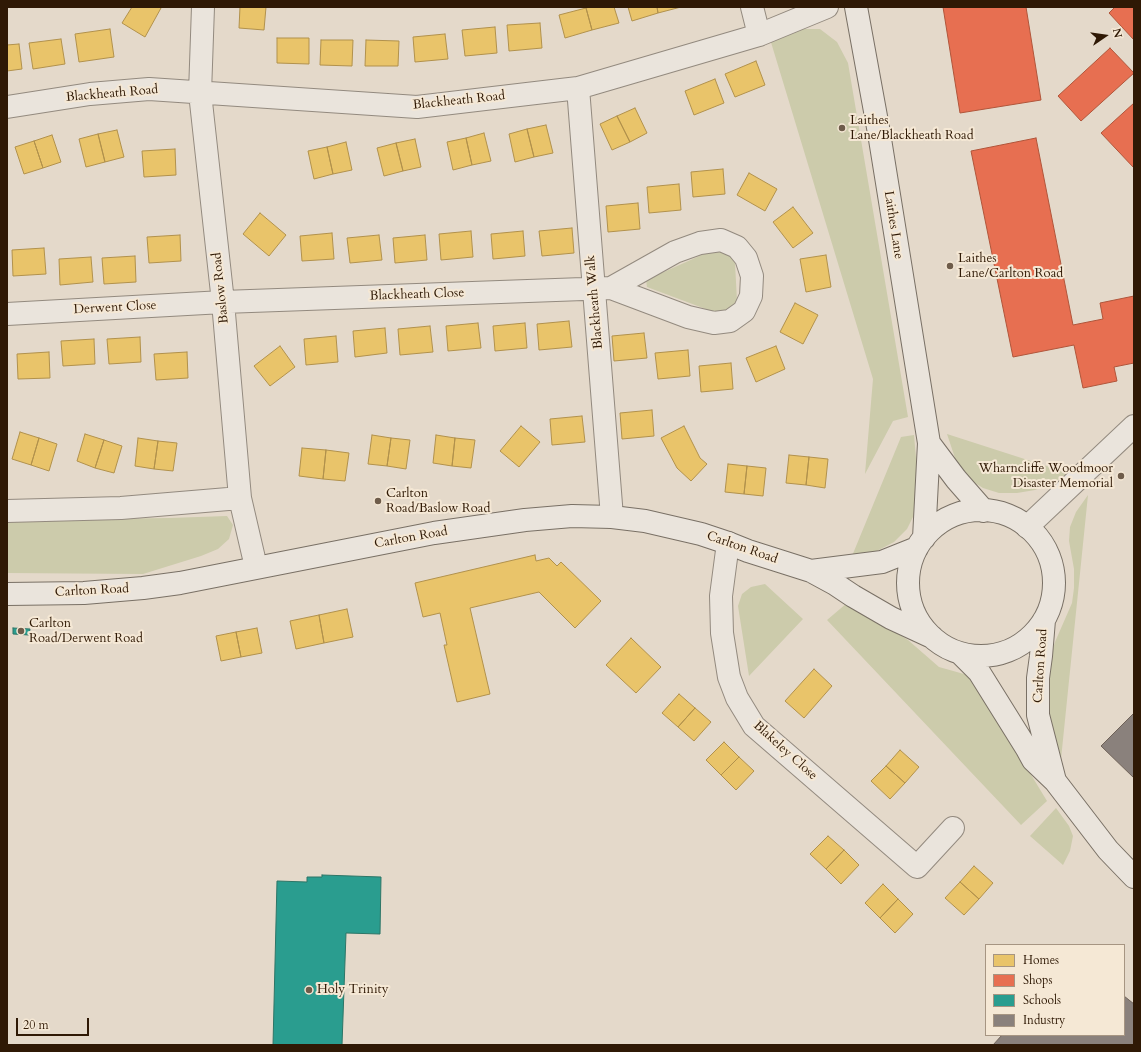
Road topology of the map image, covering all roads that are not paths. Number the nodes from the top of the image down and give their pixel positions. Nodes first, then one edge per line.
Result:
1 (203, 7) edge
2 (752, 7) edge
3 (827, 7) edge
4 (856, 7) edge
5 (760, 35) junction
6 (578, 88) junction
7 (200, 93) junction
8 (7, 107) edge
9 (603, 288) junction
10 (223, 302) junction
11 (7, 314) edge
12 (1134, 426) edge
13 (929, 443) junction
14 (240, 498) junction
15 (7, 511) edge
16 (984, 511) junction
17 (612, 517) junction
18 (1027, 527) junction
19 (728, 543) junction
20 (921, 543) junction
21 (256, 567) junction
22 (811, 571) junction
23 (7, 594) edge
24 (1044, 620) junction
25 (932, 637) junction
26 (961, 654) junction
27 (1054, 781) junction
28 (953, 828) dead end
29 (1134, 876) edge

1 - 7 street, Baslow Road
2 - 5 street
3 - 5 street, Blackheath Road
4 - 13 street, Laithes Lane
5 - 6 street, Blackheath Road
6 - 7 street, Blackheath Road
6 - 9 street, Blackheath Walk
7 - 8 street, Blackheath Road
7 - 10 street, Baslow Road
9 - 9 street, Blackheath Close
9 - 10 street, Blackheath Close
9 - 17 street, Blackheath Walk
10 - 11 street, Derwent Close
10 - 14 street, Baslow Road
12 - 18 street
13 - 16 street, Laithes Lane
13 - 20 street, Laithes Lane
14 - 15 street
14 - 21 street, Baslow Road
16 - 18 street
16 - 20 street
17 - 19 street, Carlton Road
17 - 21 street, Carlton Road
18 - 24 street
19 - 22 street, Carlton Road
19 - 28 street, Blakeley Close
20 - 22 street, Carlton Road
20 - 25 street
21 - 23 street, Carlton Road
22 - 25 street, Carlton Road
24 - 26 street
24 - 27 street, Carlton Road
25 - 26 street
26 - 27 street, Carlton Road
27 - 29 street, Carlton Road

